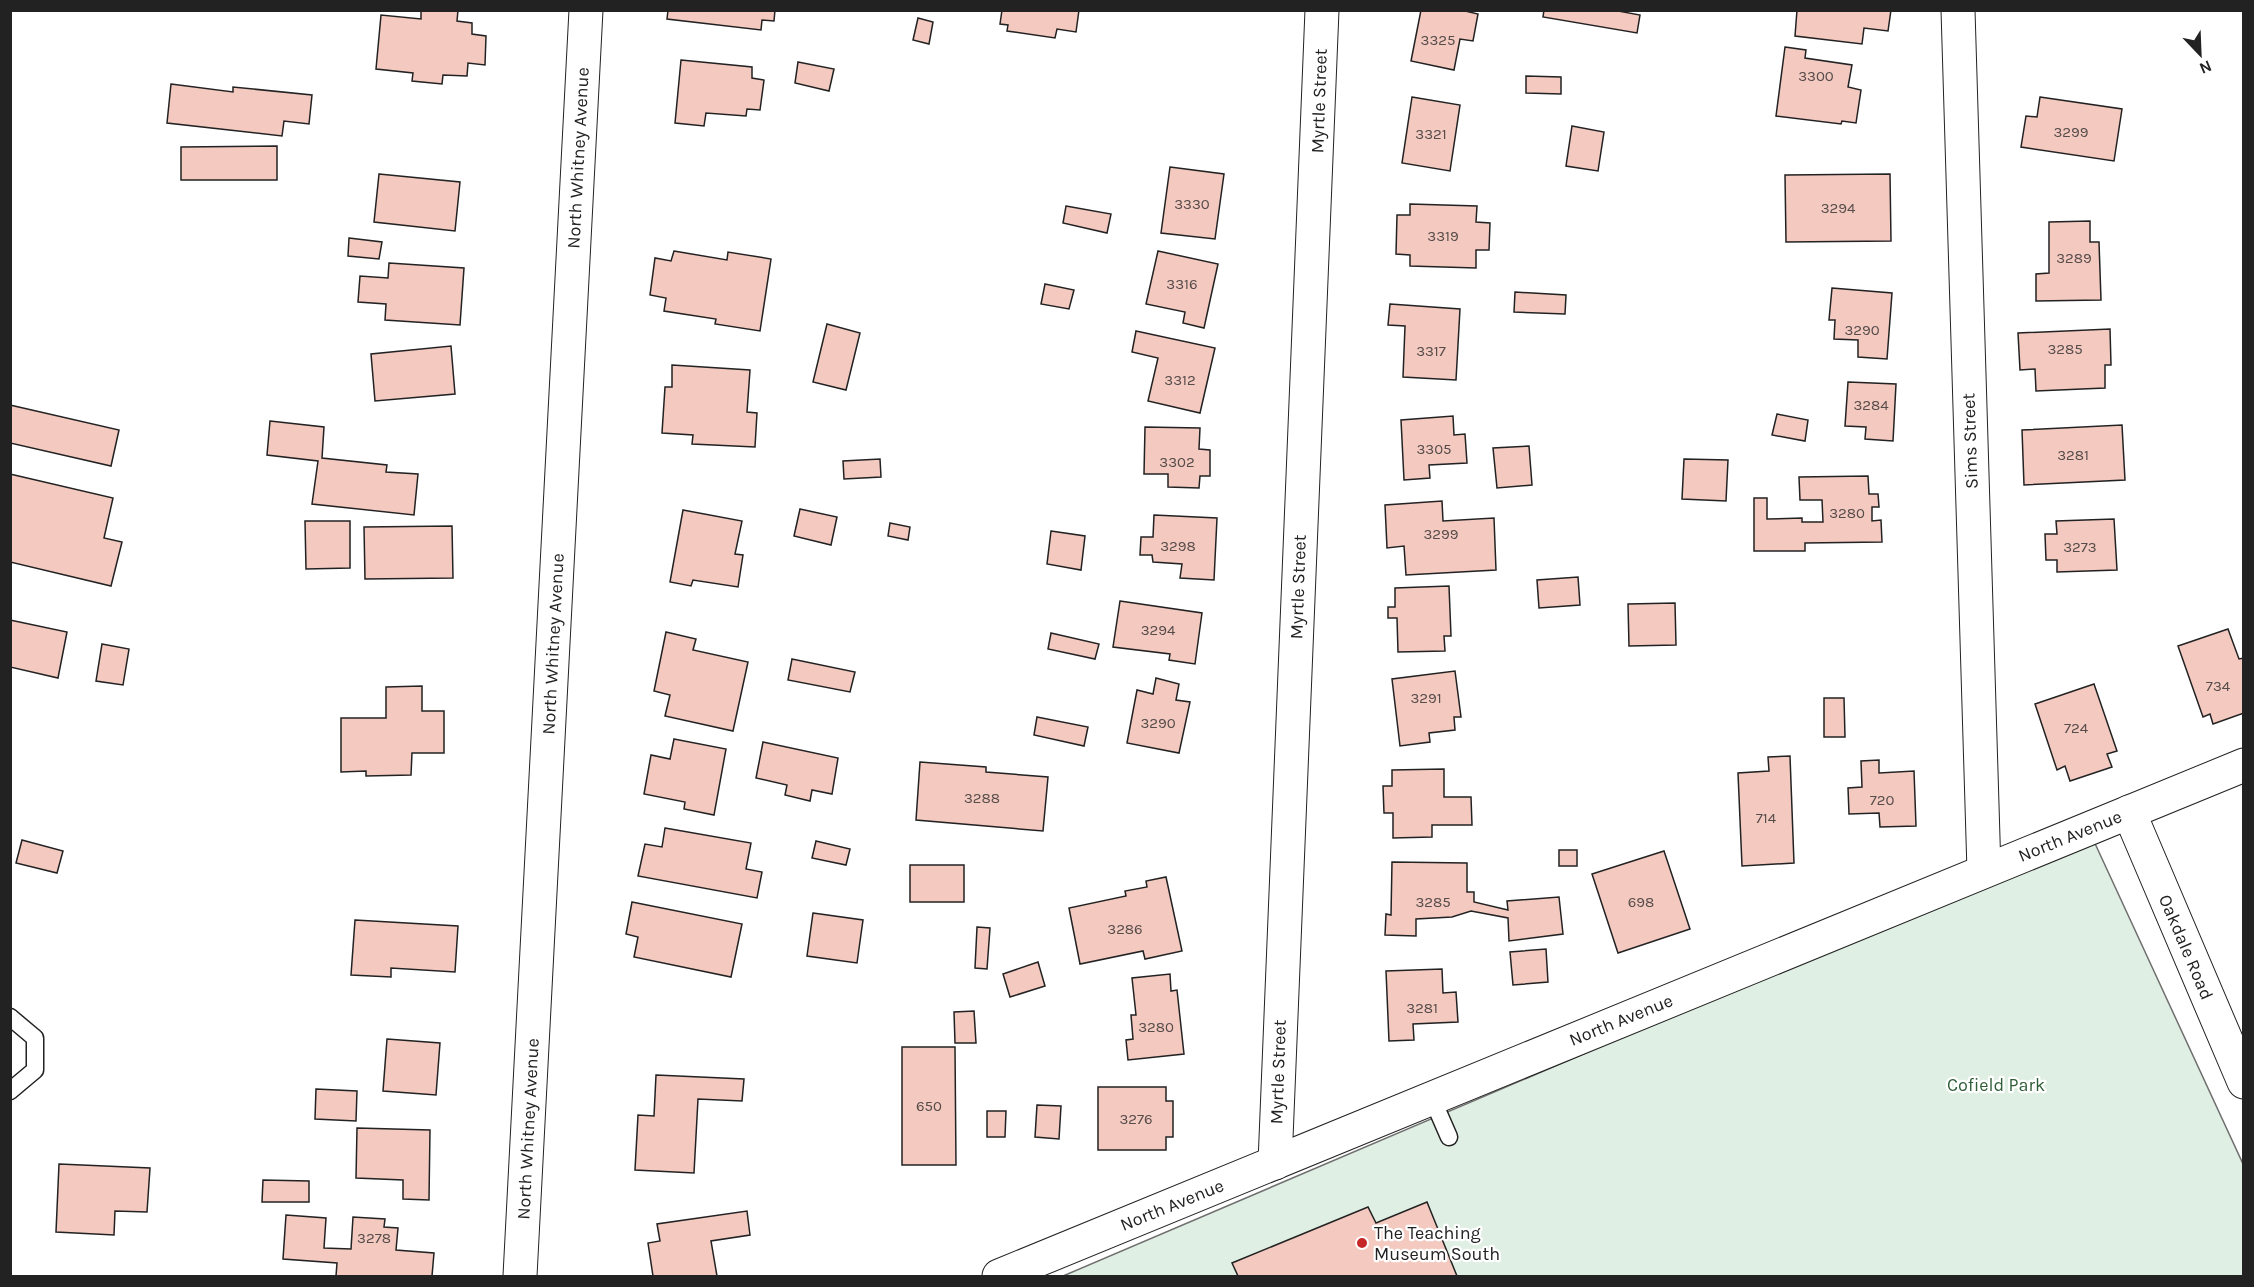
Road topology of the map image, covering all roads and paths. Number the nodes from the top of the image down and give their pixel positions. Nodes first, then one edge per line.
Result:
1 (586, 10) edge
2 (1322, 10) edge
3 (1958, 10) edge
4 (2244, 765) edge
5 (2129, 812) junction
6 (1984, 871) junction
7 (10, 1017) edge
8 (2244, 1082) edge
9 (10, 1091) edge
10 (1432, 1098) junction
11 (1449, 1137) dead end
12 (1275, 1163) junction
13 (520, 1276) edge
14 (999, 1276) edge

1 - 13 street, North Whitney Avenue
2 - 12 street, Myrtle Street
3 - 6 street, Sims Street
4 - 5 street, North Avenue
5 - 6 street, North Avenue
5 - 8 street, Oakdale Road
6 - 10 street, North Avenue
7 - 9 lane
10 - 11 lane
10 - 12 street, North Avenue
12 - 14 street, North Avenue

